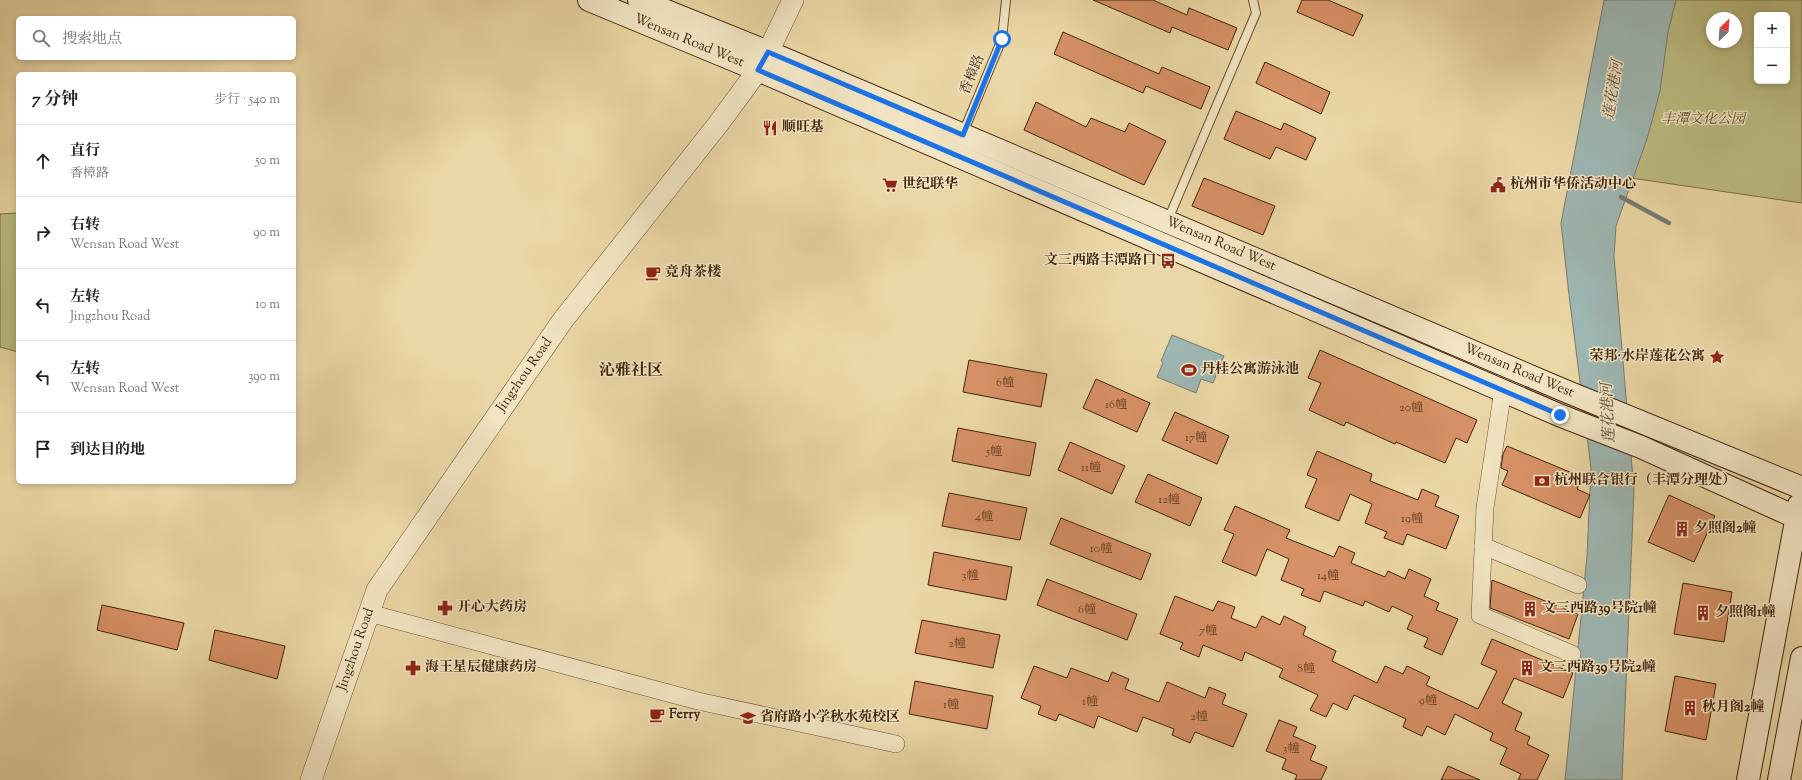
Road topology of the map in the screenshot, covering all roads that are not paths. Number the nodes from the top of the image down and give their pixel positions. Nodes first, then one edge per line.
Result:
1 (589, 0) edge
2 (639, 0) edge
3 (793, 0) edge
4 (1006, 0) edge
5 (1254, 0) edge
6 (763, 61) junction
7 (963, 135) junction
8 (1167, 222) junction
9 (1502, 390) junction
10 (1802, 487) edge
11 (1800, 519) edge
12 (1483, 546) junction
13 (1578, 585) dead end
14 (369, 613) junction
15 (1572, 654) dead end
16 (1802, 658) edge
17 (896, 744) dead end
18 (311, 780) edge
19 (1748, 780) edge
20 (1779, 780) edge

1 - 6 main road, Wensan Road West
2 - 6 main road, Wensan Road West
3 - 6 street, Jingzhou Road
4 - 7 lane, 香樟路
5 - 8 lane
6 - 7 main road, Wensan Road West
6 - 9 main road, Wensan Road West
6 - 14 street, Jingzhou Road
7 - 8 main road, Wensan Road West
8 - 10 main road, Wensan Road West
9 - 11 main road, Wensan Road West
9 - 12 street
10 - 11 main road
11 - 19 main road
12 - 13 street
12 - 15 street
14 - 17 street
14 - 18 street, Jingzhou Road
16 - 20 main road

